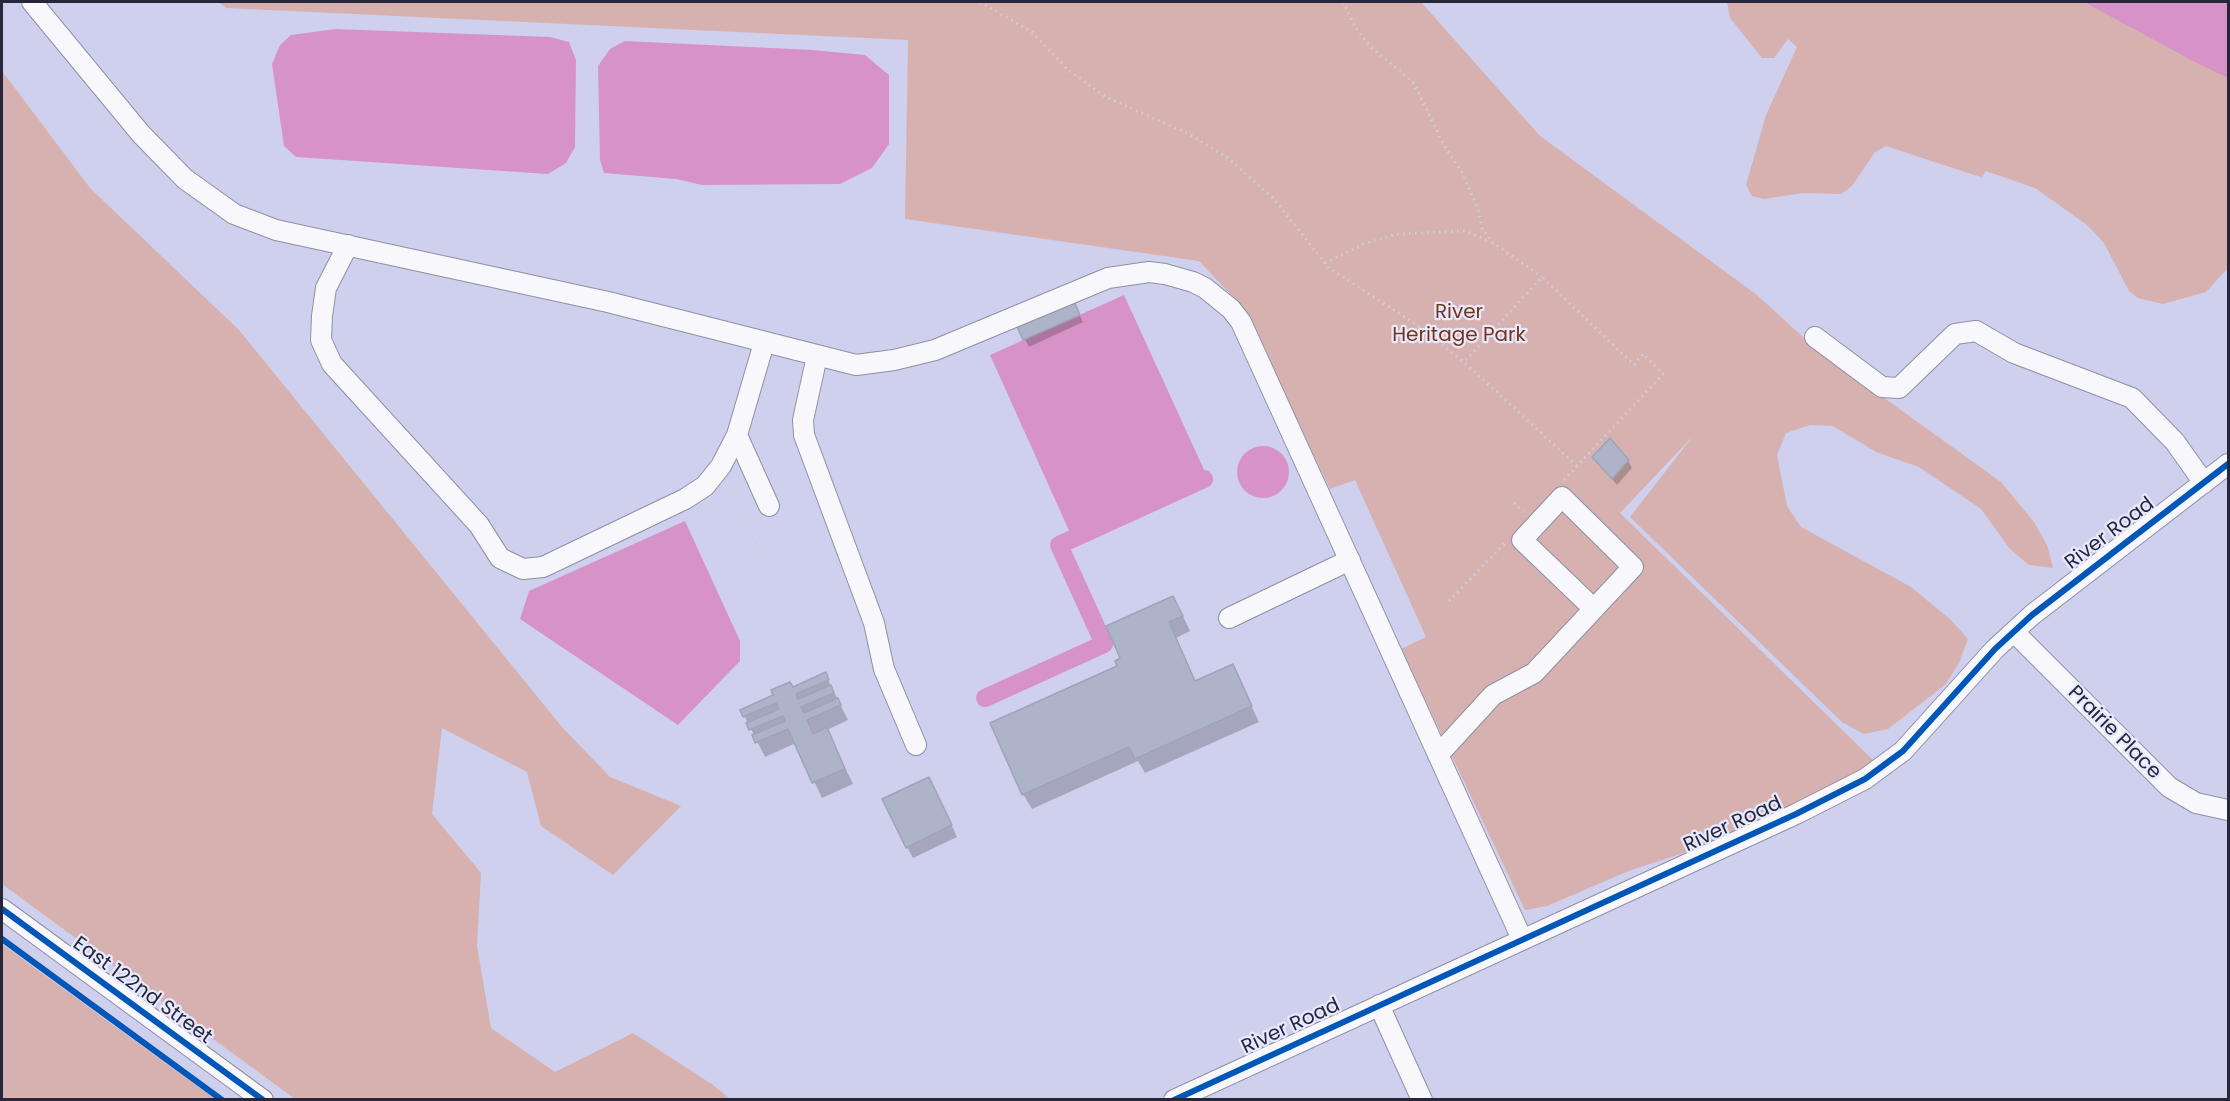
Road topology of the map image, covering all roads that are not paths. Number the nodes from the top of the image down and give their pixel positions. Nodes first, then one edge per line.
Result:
1 (32, 2) edge
2 (348, 245) junction
3 (1815, 337) dead end
4 (764, 343) junction
5 (817, 356) junction
6 (737, 435) junction
7 (2229, 464) edge
8 (2204, 483) junction
9 (769, 506) road end
10 (1350, 560) junction
11 (1593, 609) junction
12 (1229, 618) dead end
13 (2013, 632) junction
14 (915, 745) dead end
15 (1438, 755) junction
16 (2229, 810) edge
17 (2, 909) edge
18 (1522, 939) junction
19 (1379, 1005) junction
20 (263, 1100) edge
21 (1174, 1100) edge
22 (1422, 1100) edge

1 - 2 street
2 - 4 street
2 - 6 street
3 - 8 street
4 - 5 street
4 - 6 street
5 - 10 street
5 - 14 street
6 - 9 street
7 - 8 street, River Road
8 - 13 street, River Road
10 - 12 street
10 - 15 street
11 - 11 street
11 - 15 street
13 - 16 street, Prairie Place
13 - 18 street, River Road
15 - 18 street
17 - 20 street, East 122nd Street
18 - 19 street, River Road
19 - 21 street, River Road
19 - 22 street

